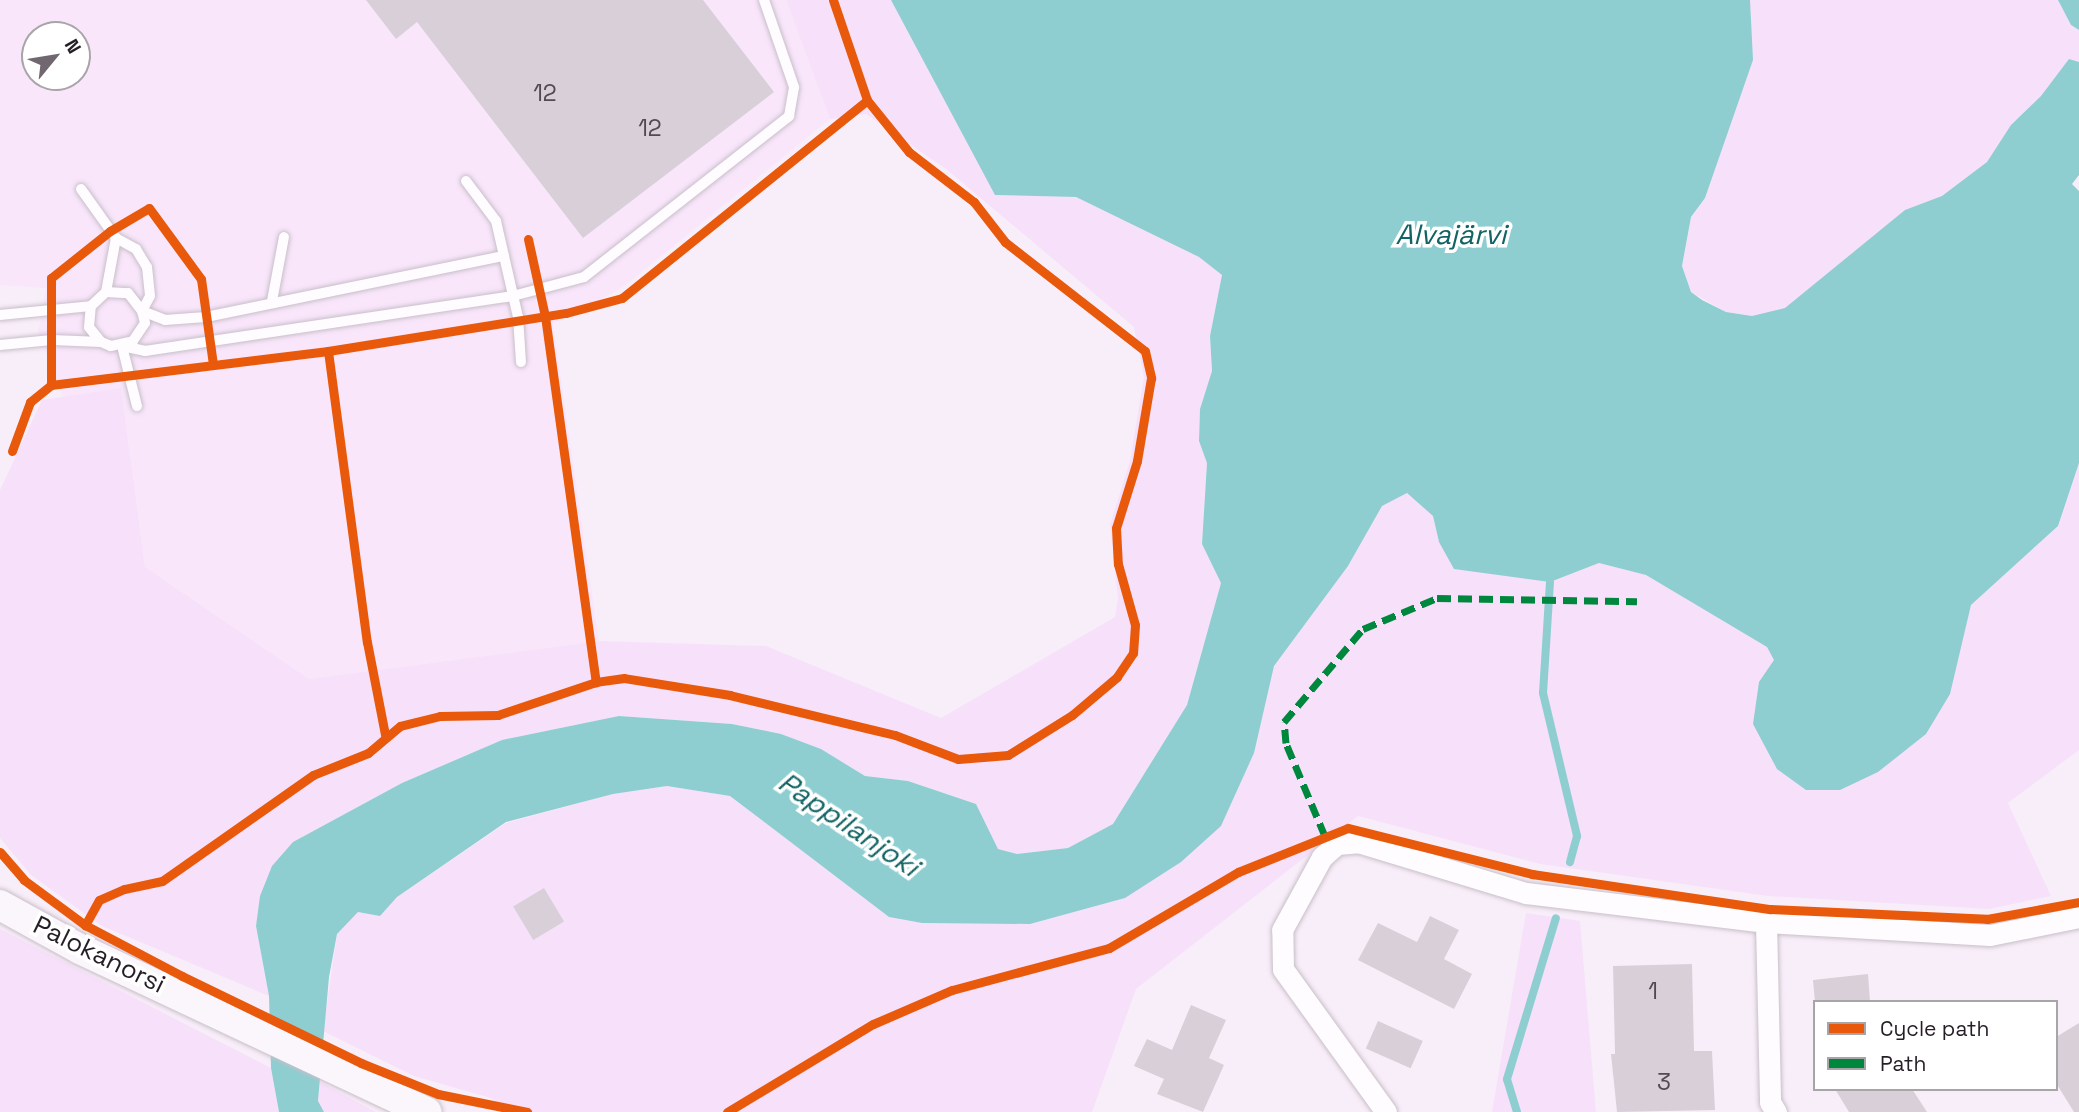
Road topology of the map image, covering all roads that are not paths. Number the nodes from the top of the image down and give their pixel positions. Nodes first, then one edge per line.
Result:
1 (764, 0) edge
2 (466, 181) dead end
3 (81, 189) dead end
4 (284, 237) dead end
5 (116, 238) junction
6 (504, 256) junction
7 (106, 292) junction
8 (513, 296) junction
9 (272, 301) junction
10 (91, 306) junction
11 (142, 311) junction
12 (0, 316) edge
13 (102, 342) junction
14 (0, 345) edge
15 (122, 346) junction
16 (521, 362) dead end
17 (138, 405) dead end
18 (0, 905) edge
19 (2079, 917) edge
20 (1766, 922) junction
21 (427, 1112) edge
22 (1386, 1112) edge
23 (1776, 1112) edge

1 - 8 lane
2 - 6 lane
3 - 5 lane
4 - 9 lane
5 - 7 lane
5 - 11 lane
6 - 8 lane
6 - 9 lane
7 - 10 lane
7 - 11 lane
8 - 15 lane
8 - 16 lane
9 - 11 lane
10 - 12 lane
10 - 13 lane
11 - 15 lane
13 - 14 lane
13 - 15 lane
15 - 17 lane
18 - 21 main road, Palokanorsi
19 - 20 street
20 - 22 street
20 - 23 street

